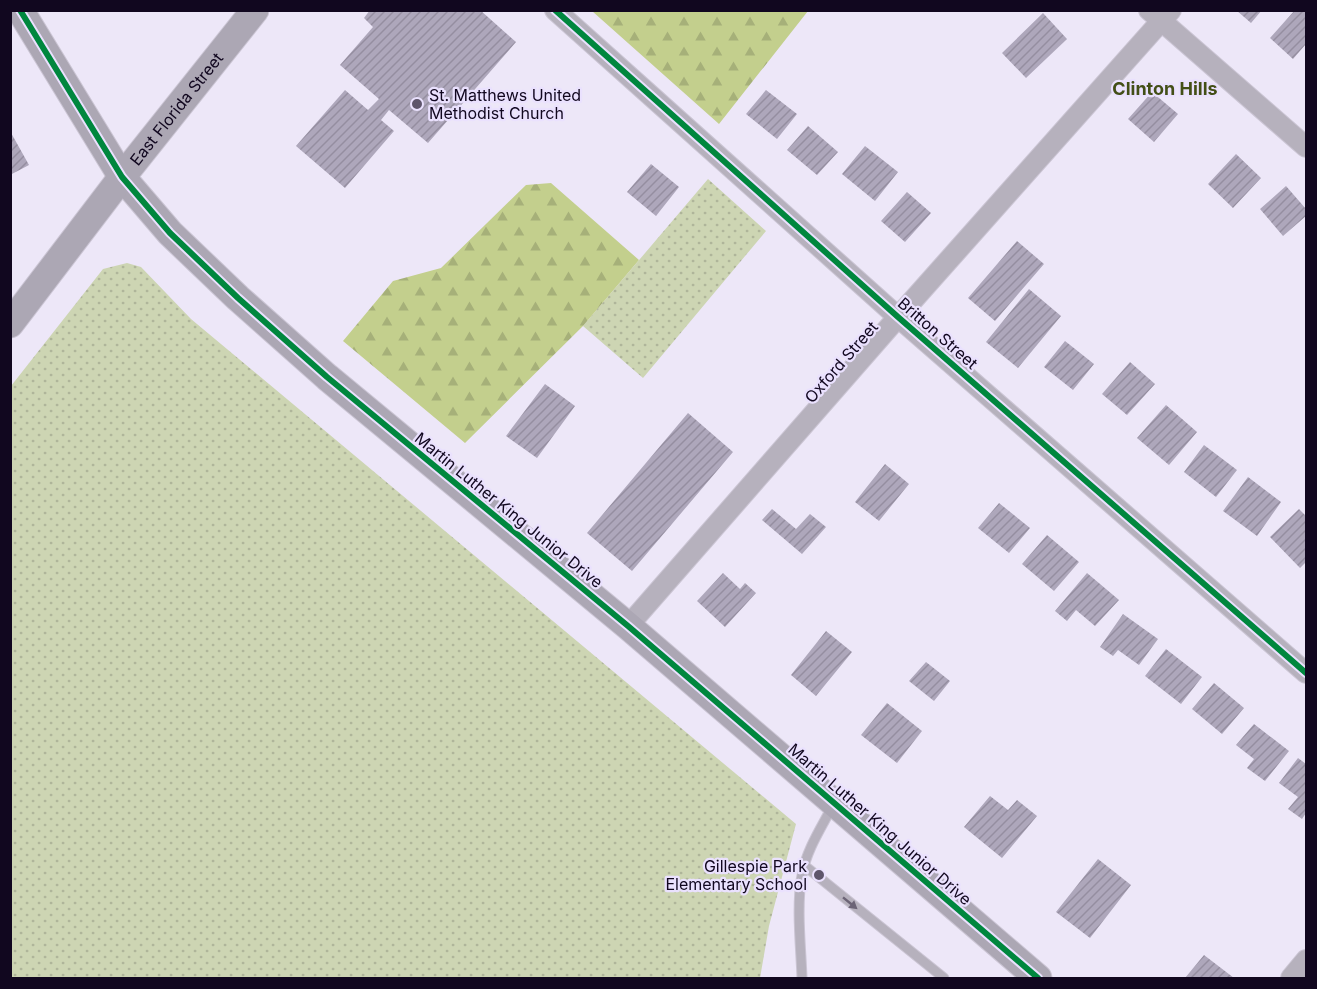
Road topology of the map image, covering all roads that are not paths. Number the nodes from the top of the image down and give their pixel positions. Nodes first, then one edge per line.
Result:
1 (20, 10) edge
2 (255, 10) edge
3 (555, 10) edge
4 (1161, 14) edge
5 (1306, 147) edge
6 (122, 177) junction
7 (898, 317) junction
8 (10, 324) edge
9 (628, 626) junction
10 (1306, 673) edge
11 (835, 802) junction
12 (805, 866) junction
13 (1306, 960) edge
14 (1025, 971) edge
15 (802, 978) edge
16 (944, 978) edge
17 (1290, 978) edge

1 - 6 main road, Martin Luther King Junior Drive
2 - 6 main road, East Florida Street
3 - 7 street, Britton Street
4 - 5 street
4 - 7 street, Oxford Street
6 - 8 main road, East Florida Street
6 - 9 main road, Martin Luther King Junior Drive
7 - 9 street, Oxford Street
7 - 10 street, Britton Street
9 - 11 main road, Martin Luther King Junior Drive
11 - 12 lane
11 - 14 main road, Martin Luther King Junior Drive
12 - 15 lane
12 -> 16 lane
13 - 17 street

